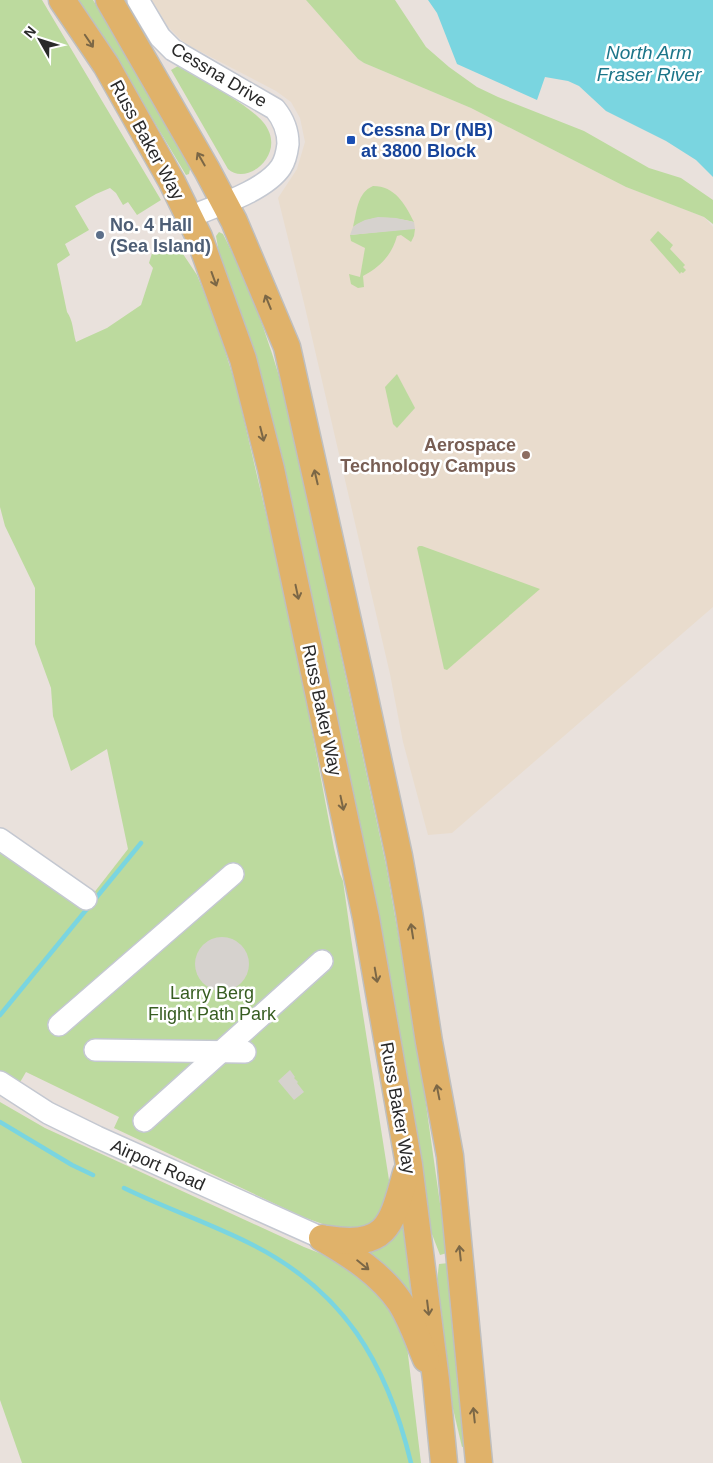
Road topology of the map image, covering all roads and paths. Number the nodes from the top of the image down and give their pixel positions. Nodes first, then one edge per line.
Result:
1 (62, 0) edge
2 (109, 0) edge
3 (138, 0) edge
4 (224, 202) junction
5 (190, 217) junction
6 (0, 839) edge
7 (233, 874) dead end
8 (86, 899) dead end
9 (322, 961) dead end
10 (59, 1025) dead end
11 (95, 1050) dead end
12 (221, 1052) junction
13 (245, 1052) dead end
14 (0, 1082) edge
15 (144, 1121) dead end
16 (409, 1165) junction
17 (322, 1238) junction
18 (436, 1380) junction
19 (444, 1463) edge
20 (479, 1463) edge

1 -> 5 main road, Russ Baker Way
4 -> 2 main road, Russ Baker Way
3 - 4 street, Cessna Drive
4 - 5 street, Cessna Drive
20 -> 4 main road, Russ Baker Way
5 -> 16 main road, Russ Baker Way
6 - 8 street
7 - 10 street
9 - 12 street
11 - 12 street
12 - 13 street
12 - 15 street
14 - 17 street, Airport Road
16 - 17 main road
16 -> 18 main road, Russ Baker Way
17 -> 18 main road
18 - 19 main road, Russ Baker Way

